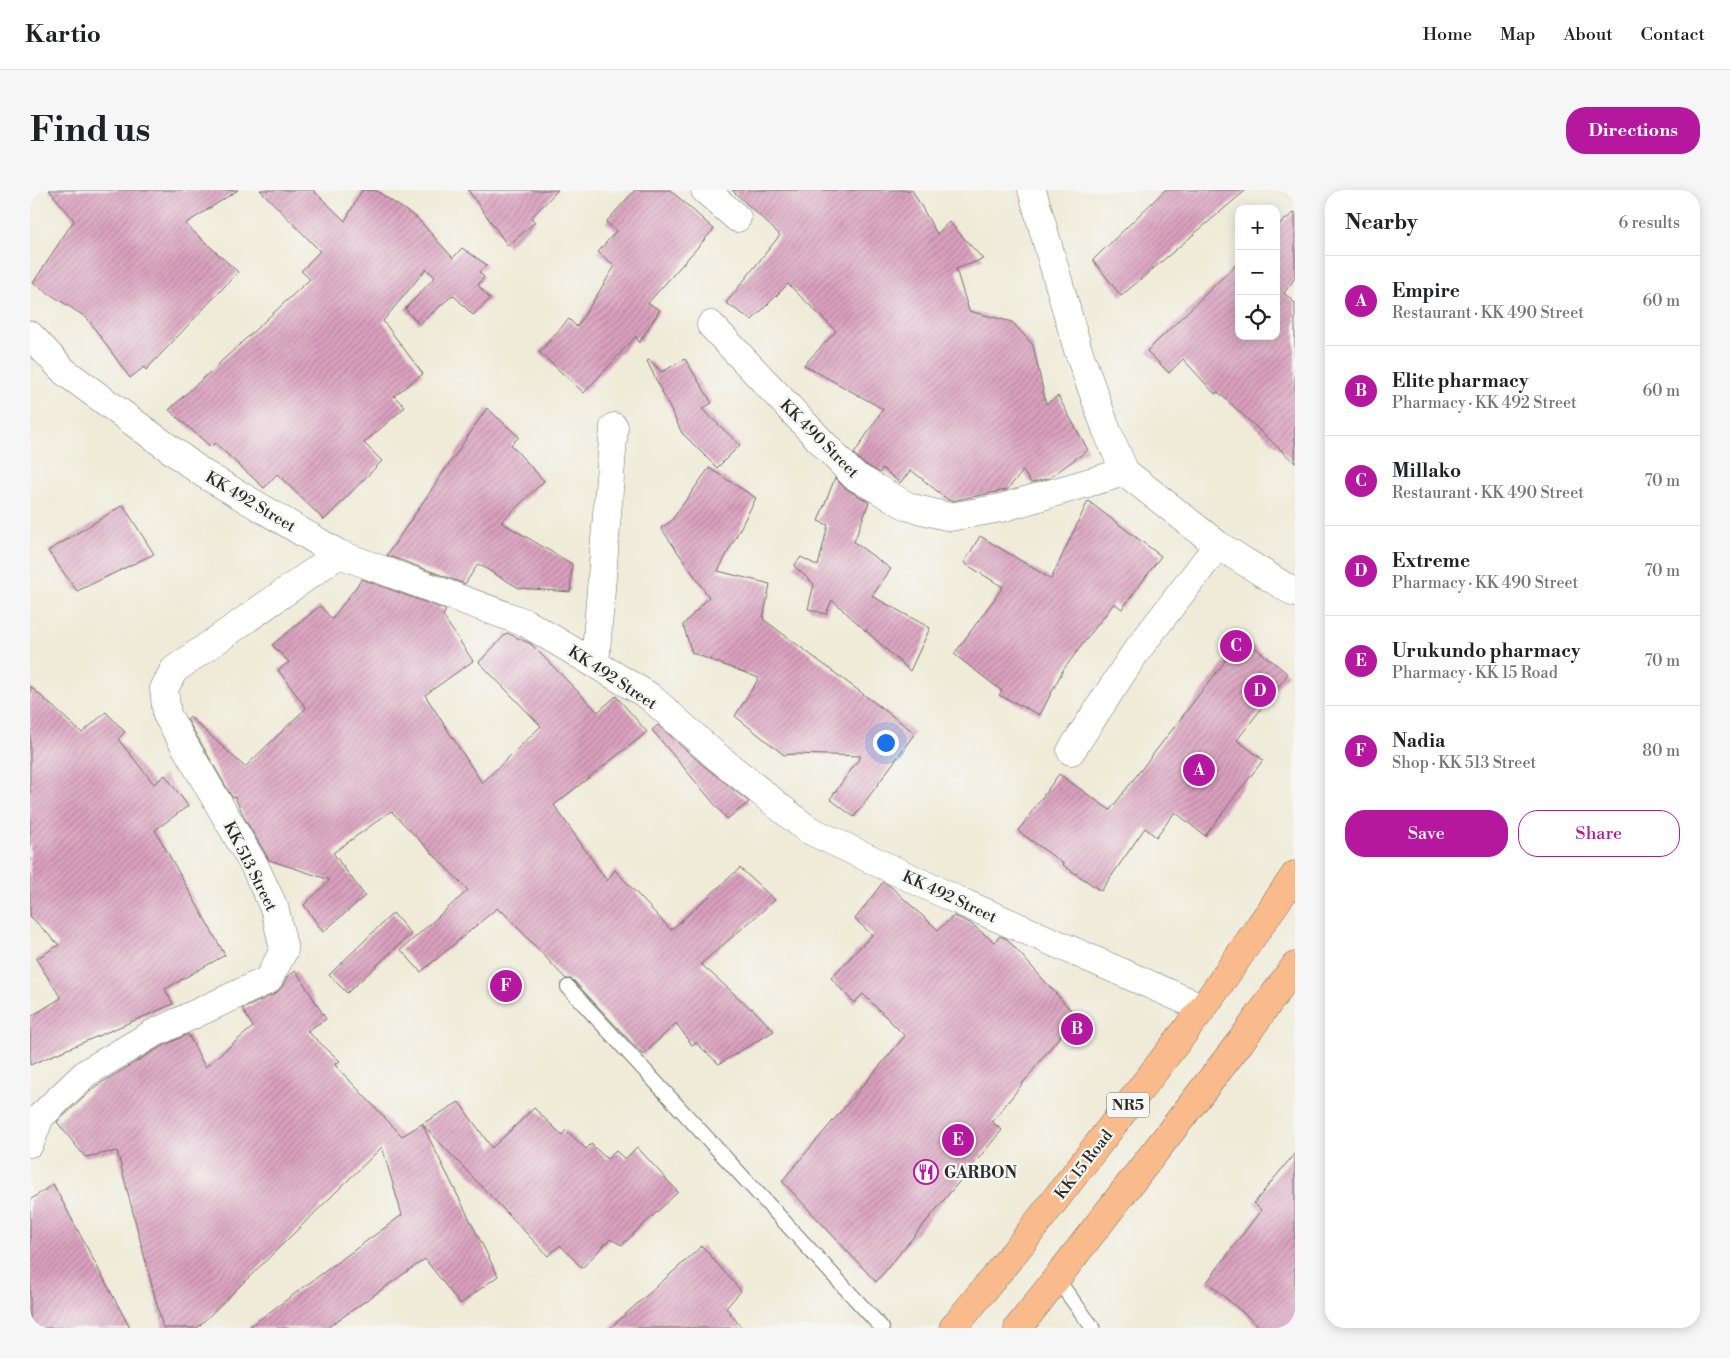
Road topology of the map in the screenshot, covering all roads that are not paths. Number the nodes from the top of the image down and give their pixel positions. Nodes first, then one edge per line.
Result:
1 (705, 190) edge
2 (1032, 190) edge
3 (737, 218) dead end
4 (711, 325) dead end
5 (30, 336) edge
6 (614, 427) dead end
7 (1126, 472) junction
8 (1218, 545) junction
9 (338, 554) junction
10 (1295, 593) edge
11 (595, 664) junction
12 (1071, 751) dead end
13 (1295, 875) edge
14 (1295, 966) edge
15 (568, 988) dead end
16 (1203, 1008) junction
17 (30, 1143) edge
18 (1056, 1278) junction
19 (882, 1328) edge
20 (953, 1328) edge
21 (1018, 1328) edge
22 (1093, 1328) edge

1 - 3 street
2 - 7 street
4 - 7 street, KK 490 Street
5 - 9 street, KK 492 Street
6 - 11 street
7 - 8 street
8 - 10 street
8 - 12 street
9 - 11 street, KK 492 Street
9 - 17 street, KK 513 Street
11 - 16 street, KK 492 Street
13 - 16 highway, KK 15 Road / NR5
14 - 18 highway
15 - 19 lane
16 - 20 highway, KK 15 Road / NR5
18 - 21 highway
18 - 22 lane

